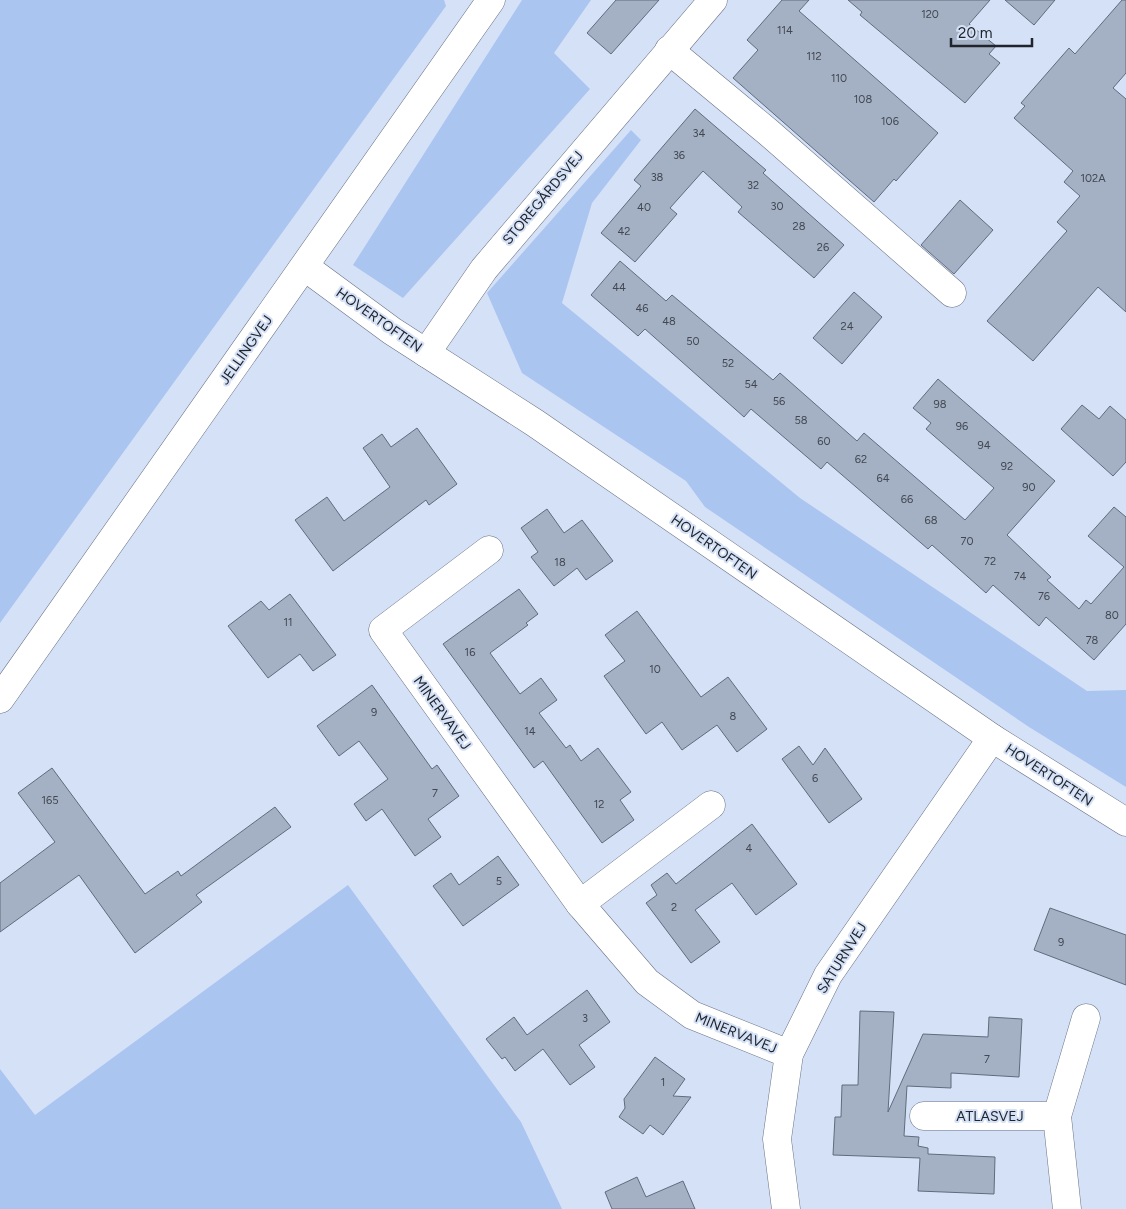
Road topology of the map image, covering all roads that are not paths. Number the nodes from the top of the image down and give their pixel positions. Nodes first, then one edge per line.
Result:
1 (491, 0) edge
2 (713, 0) edge
3 (669, 50) junction
4 (306, 267) junction
5 (952, 293) dead end
6 (426, 353) junction
7 (489, 550) dead end
8 (0, 699) edge
9 (992, 738) junction
10 (711, 805) dead end
11 (1126, 822) edge
12 (580, 904) junction
13 (1086, 1018) dead end
14 (789, 1054) junction
15 (924, 1116) dead end
16 (1057, 1116) junction
17 (786, 1209) edge
18 (1067, 1209) edge

1 - 4 street, JELLINGVEJ
2 - 3 street, STOREGÅRDSVEJ
3 - 5 street
3 - 6 street, STOREGÅRDSVEJ
4 - 6 street, HOVERTOFTEN
4 - 8 street, JELLINGVEJ
6 - 9 street, HOVERTOFTEN
7 - 12 street, MINERVAVEJ
9 - 11 street, HOVERTOFTEN
9 - 14 street, SATURNVEJ
10 - 12 street
12 - 14 street, MINERVAVEJ
13 - 16 street
14 - 17 street, SATURNVEJ
15 - 16 street, ATLASVEJ
16 - 18 street

